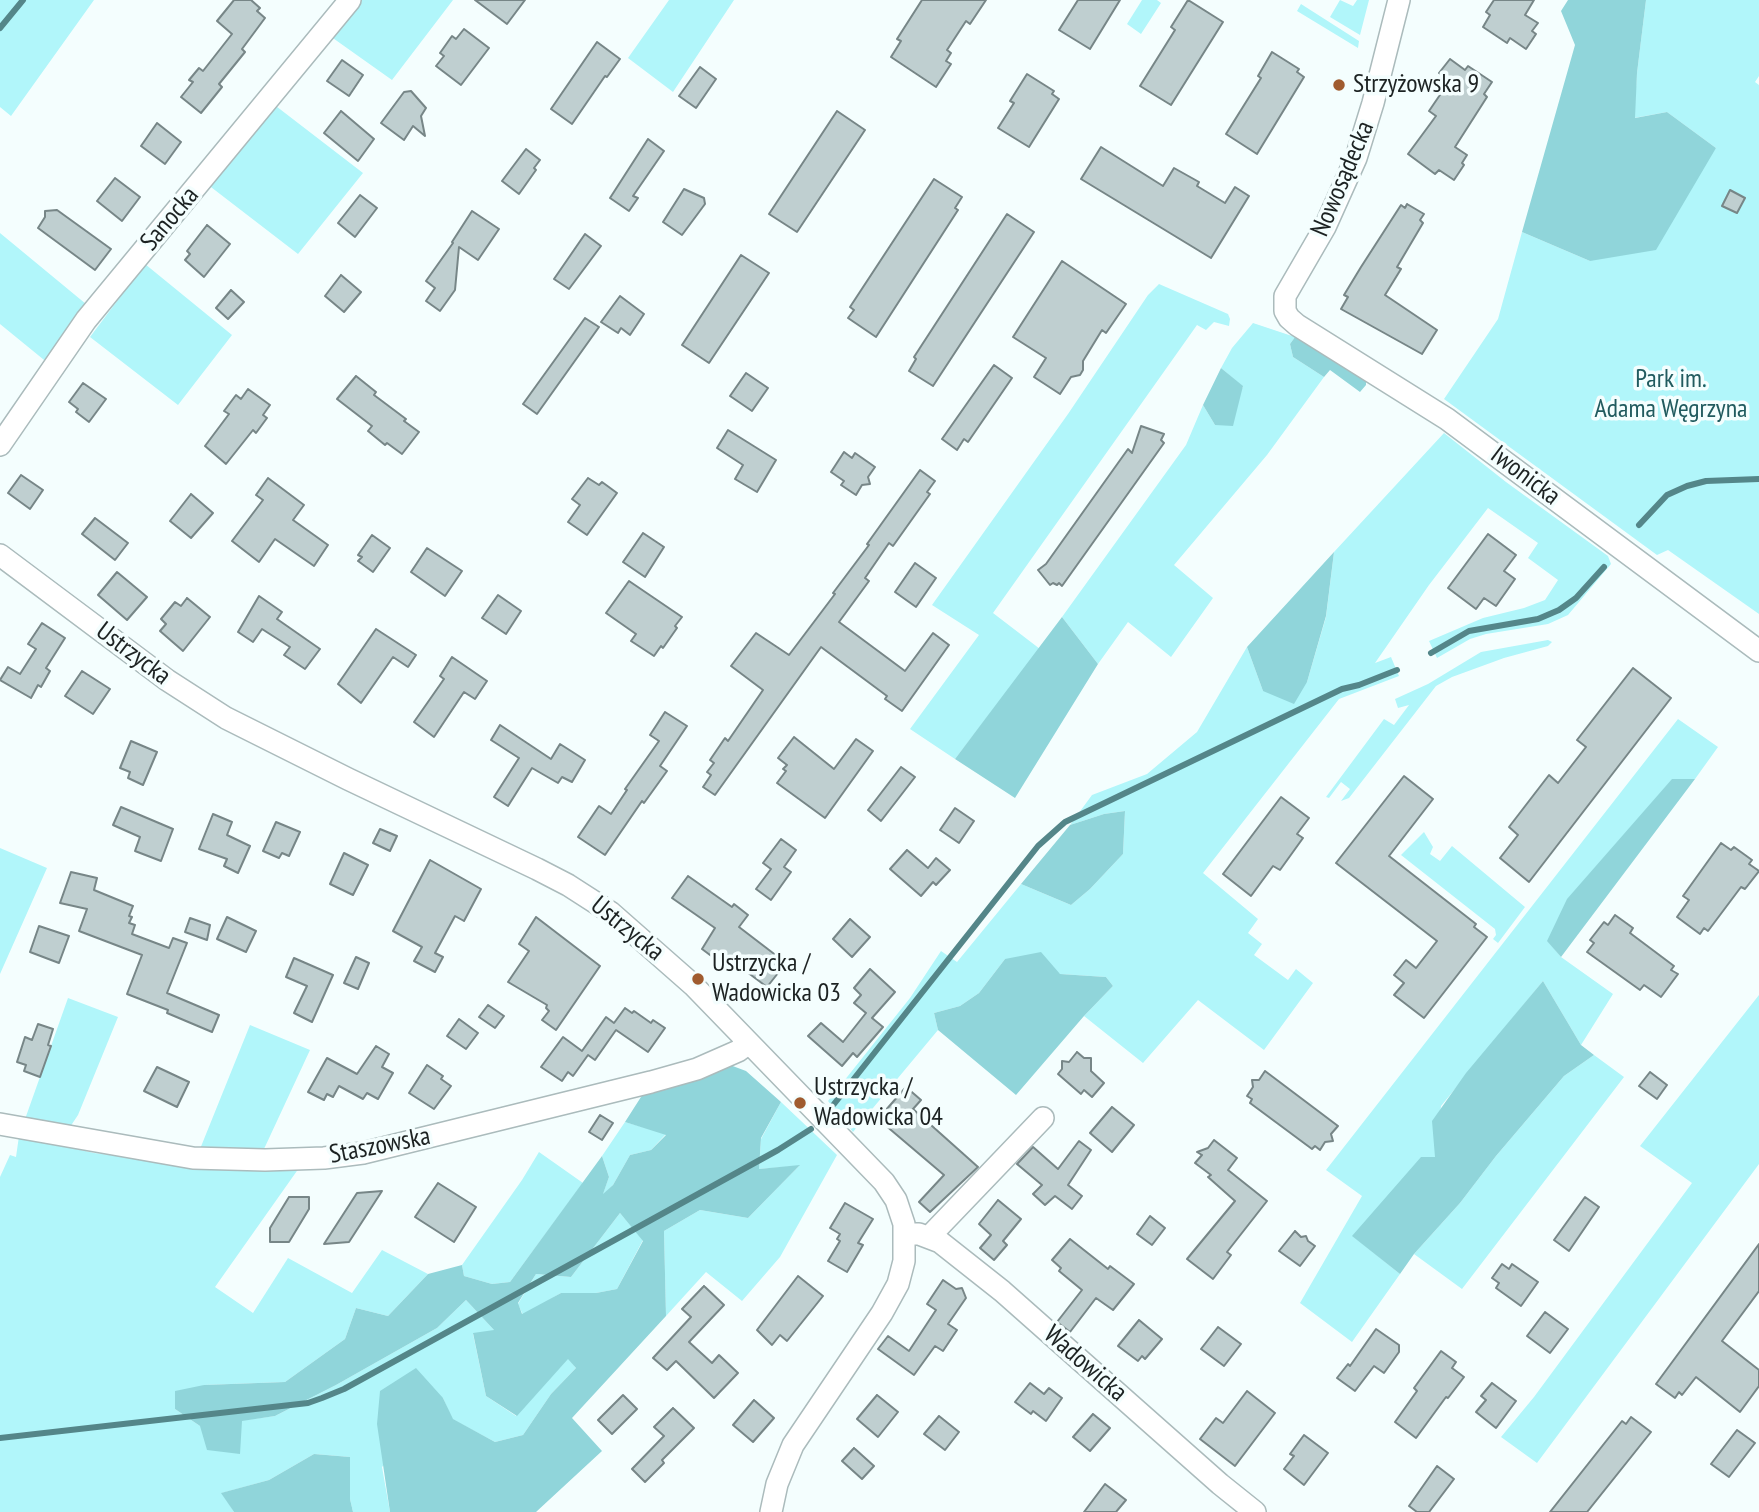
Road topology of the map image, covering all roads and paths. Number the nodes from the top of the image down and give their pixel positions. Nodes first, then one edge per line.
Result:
1 (350, 0) edge
2 (1399, 0) edge
3 (1285, 311) joint
4 (0, 445) edge
5 (0, 555) edge
6 (1759, 651) edge
7 (749, 1043) junction
8 (1043, 1118) dead end
9 (0, 1124) edge
10 (905, 1234) junction
11 (929, 1237) junction
12 (771, 1512) edge
13 (1255, 1512) edge

1 - 4 street, Sanocka
2 - 3 street, Nowosądecka
3 - 6 street, Iwonicka
5 - 7 street, Ustrzycka
7 - 9 street, Staszowska
7 - 10 street, Ustrzycka
8 - 11 street
10 - 11 street, Wadowicka
10 - 12 street, Ustrzycka
11 - 13 street, Wadowicka

